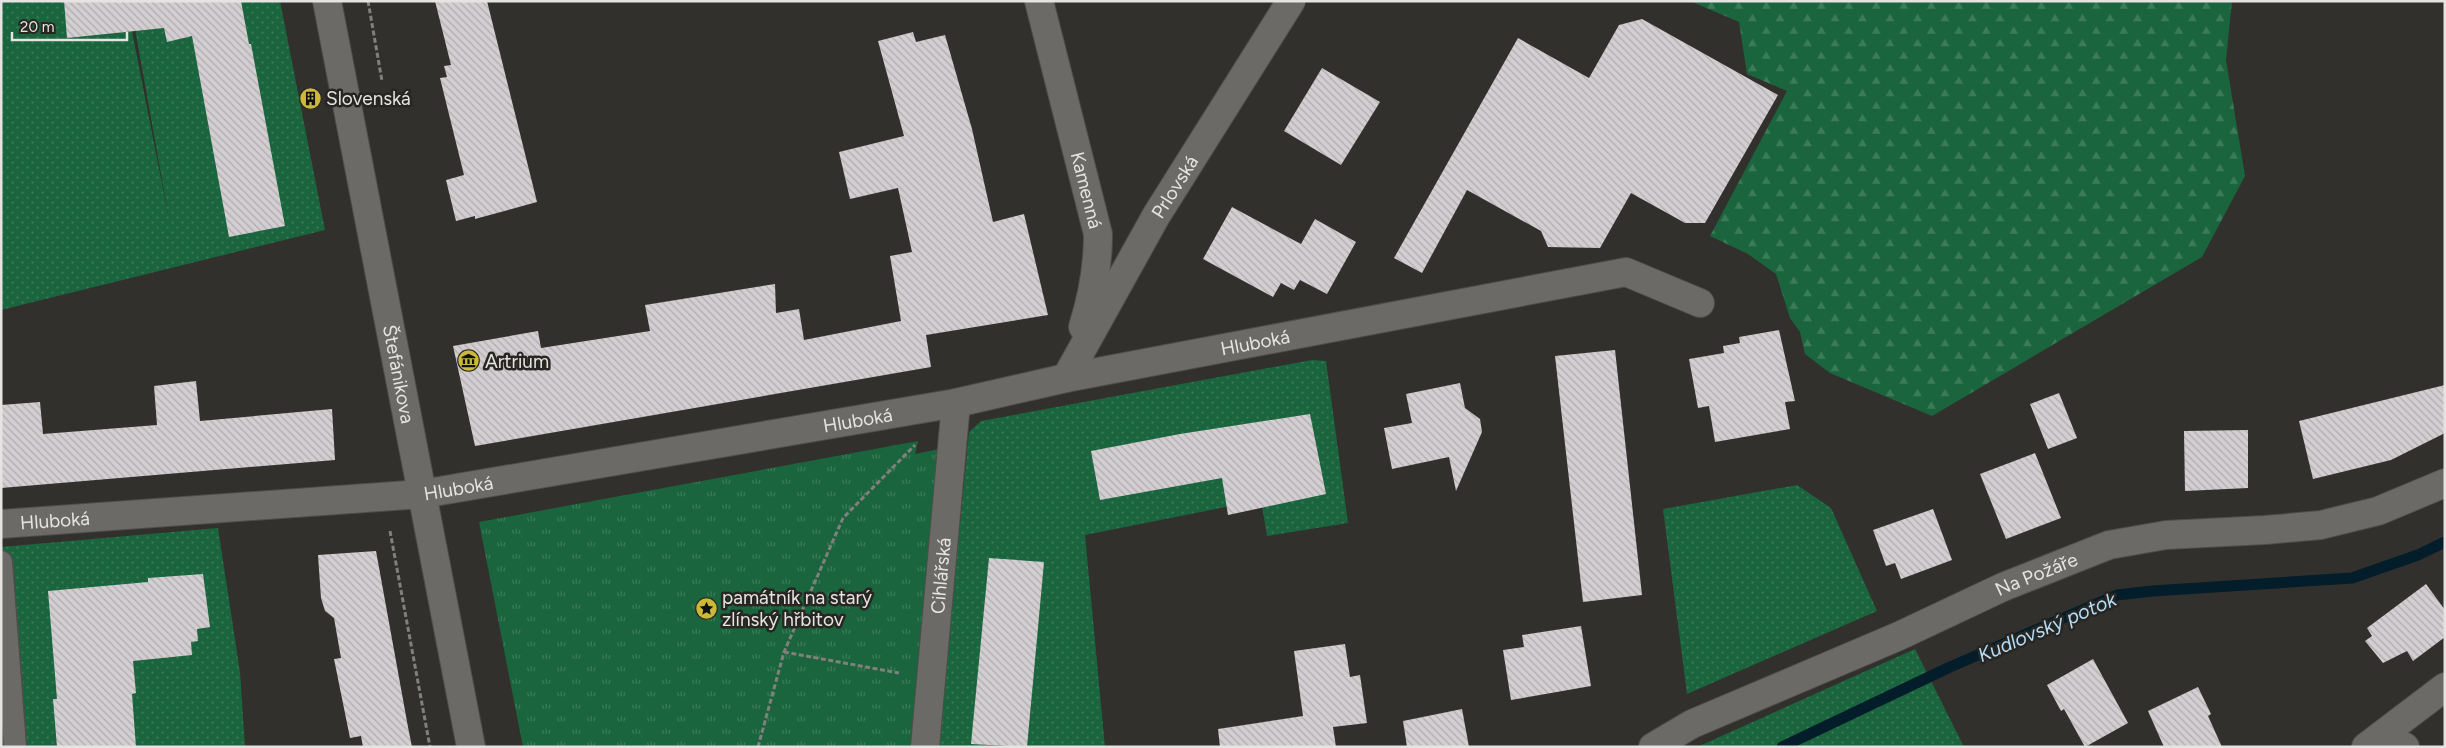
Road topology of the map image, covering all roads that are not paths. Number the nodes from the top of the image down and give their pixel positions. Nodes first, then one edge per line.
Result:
1 (327, 1) edge
2 (1039, 1) edge
3 (1291, 1) edge
4 (1700, 303) dead end
5 (1066, 378) junction
6 (956, 403) junction
7 (2445, 483) edge
8 (422, 494) junction
9 (1, 524) edge
10 (1, 562) edge
11 (2445, 687) edge
12 (2385, 743) edge
13 (15, 747) edge
14 (471, 747) edge
15 (925, 747) edge
16 (1653, 747) edge

1 - 8 street, Štefánikova
2 - 5 street, Kamenná
3 - 5 street, Prlovská
4 - 5 street, Hluboká
5 - 6 street, Hluboká
6 - 8 street, Hluboká
6 - 15 street, Cihlářská
7 - 16 street, Na Požáře
8 - 9 street, Hluboká
8 - 14 street, Štefánikova
10 - 13 lane
11 - 12 street

